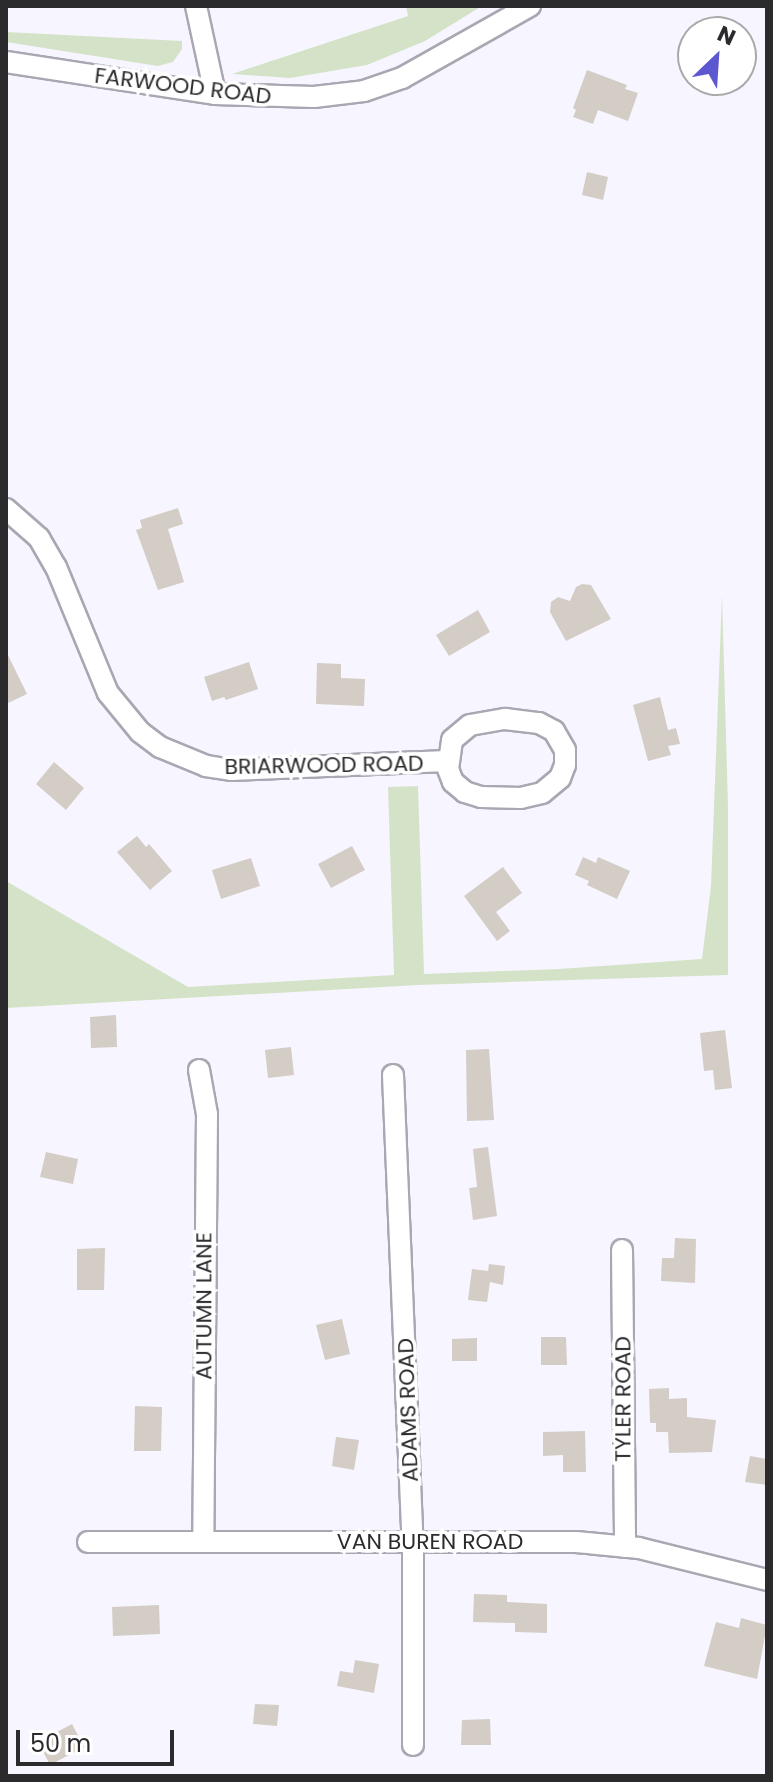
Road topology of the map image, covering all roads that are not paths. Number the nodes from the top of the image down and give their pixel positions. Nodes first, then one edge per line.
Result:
1 (196, 6) edge
2 (530, 6) edge
3 (6, 62) edge
4 (215, 94) junction
5 (6, 509) edge
6 (447, 761) junction
7 (199, 1070) dead end
8 (393, 1075) dead end
9 (622, 1250) dead end
10 (88, 1542) dead end
11 (203, 1542) junction
12 (413, 1543) junction
13 (625, 1547) junction
14 (767, 1580) edge
15 (413, 1745) dead end

1 - 4 street
2 - 4 street, FARWOOD ROAD
3 - 4 street, FARWOOD ROAD
5 - 6 street, BRIARWOOD ROAD
6 - 6 street, BRIARWOOD ROAD
7 - 11 street, AUTUMN LANE
8 - 12 street, ADAMS ROAD
9 - 13 street, TYLER ROAD
10 - 11 street, VAN BUREN ROAD
11 - 12 street, VAN BUREN ROAD
12 - 13 street, VAN BUREN ROAD
12 - 15 street, ADAMS ROAD
13 - 14 street, VAN BUREN ROAD

